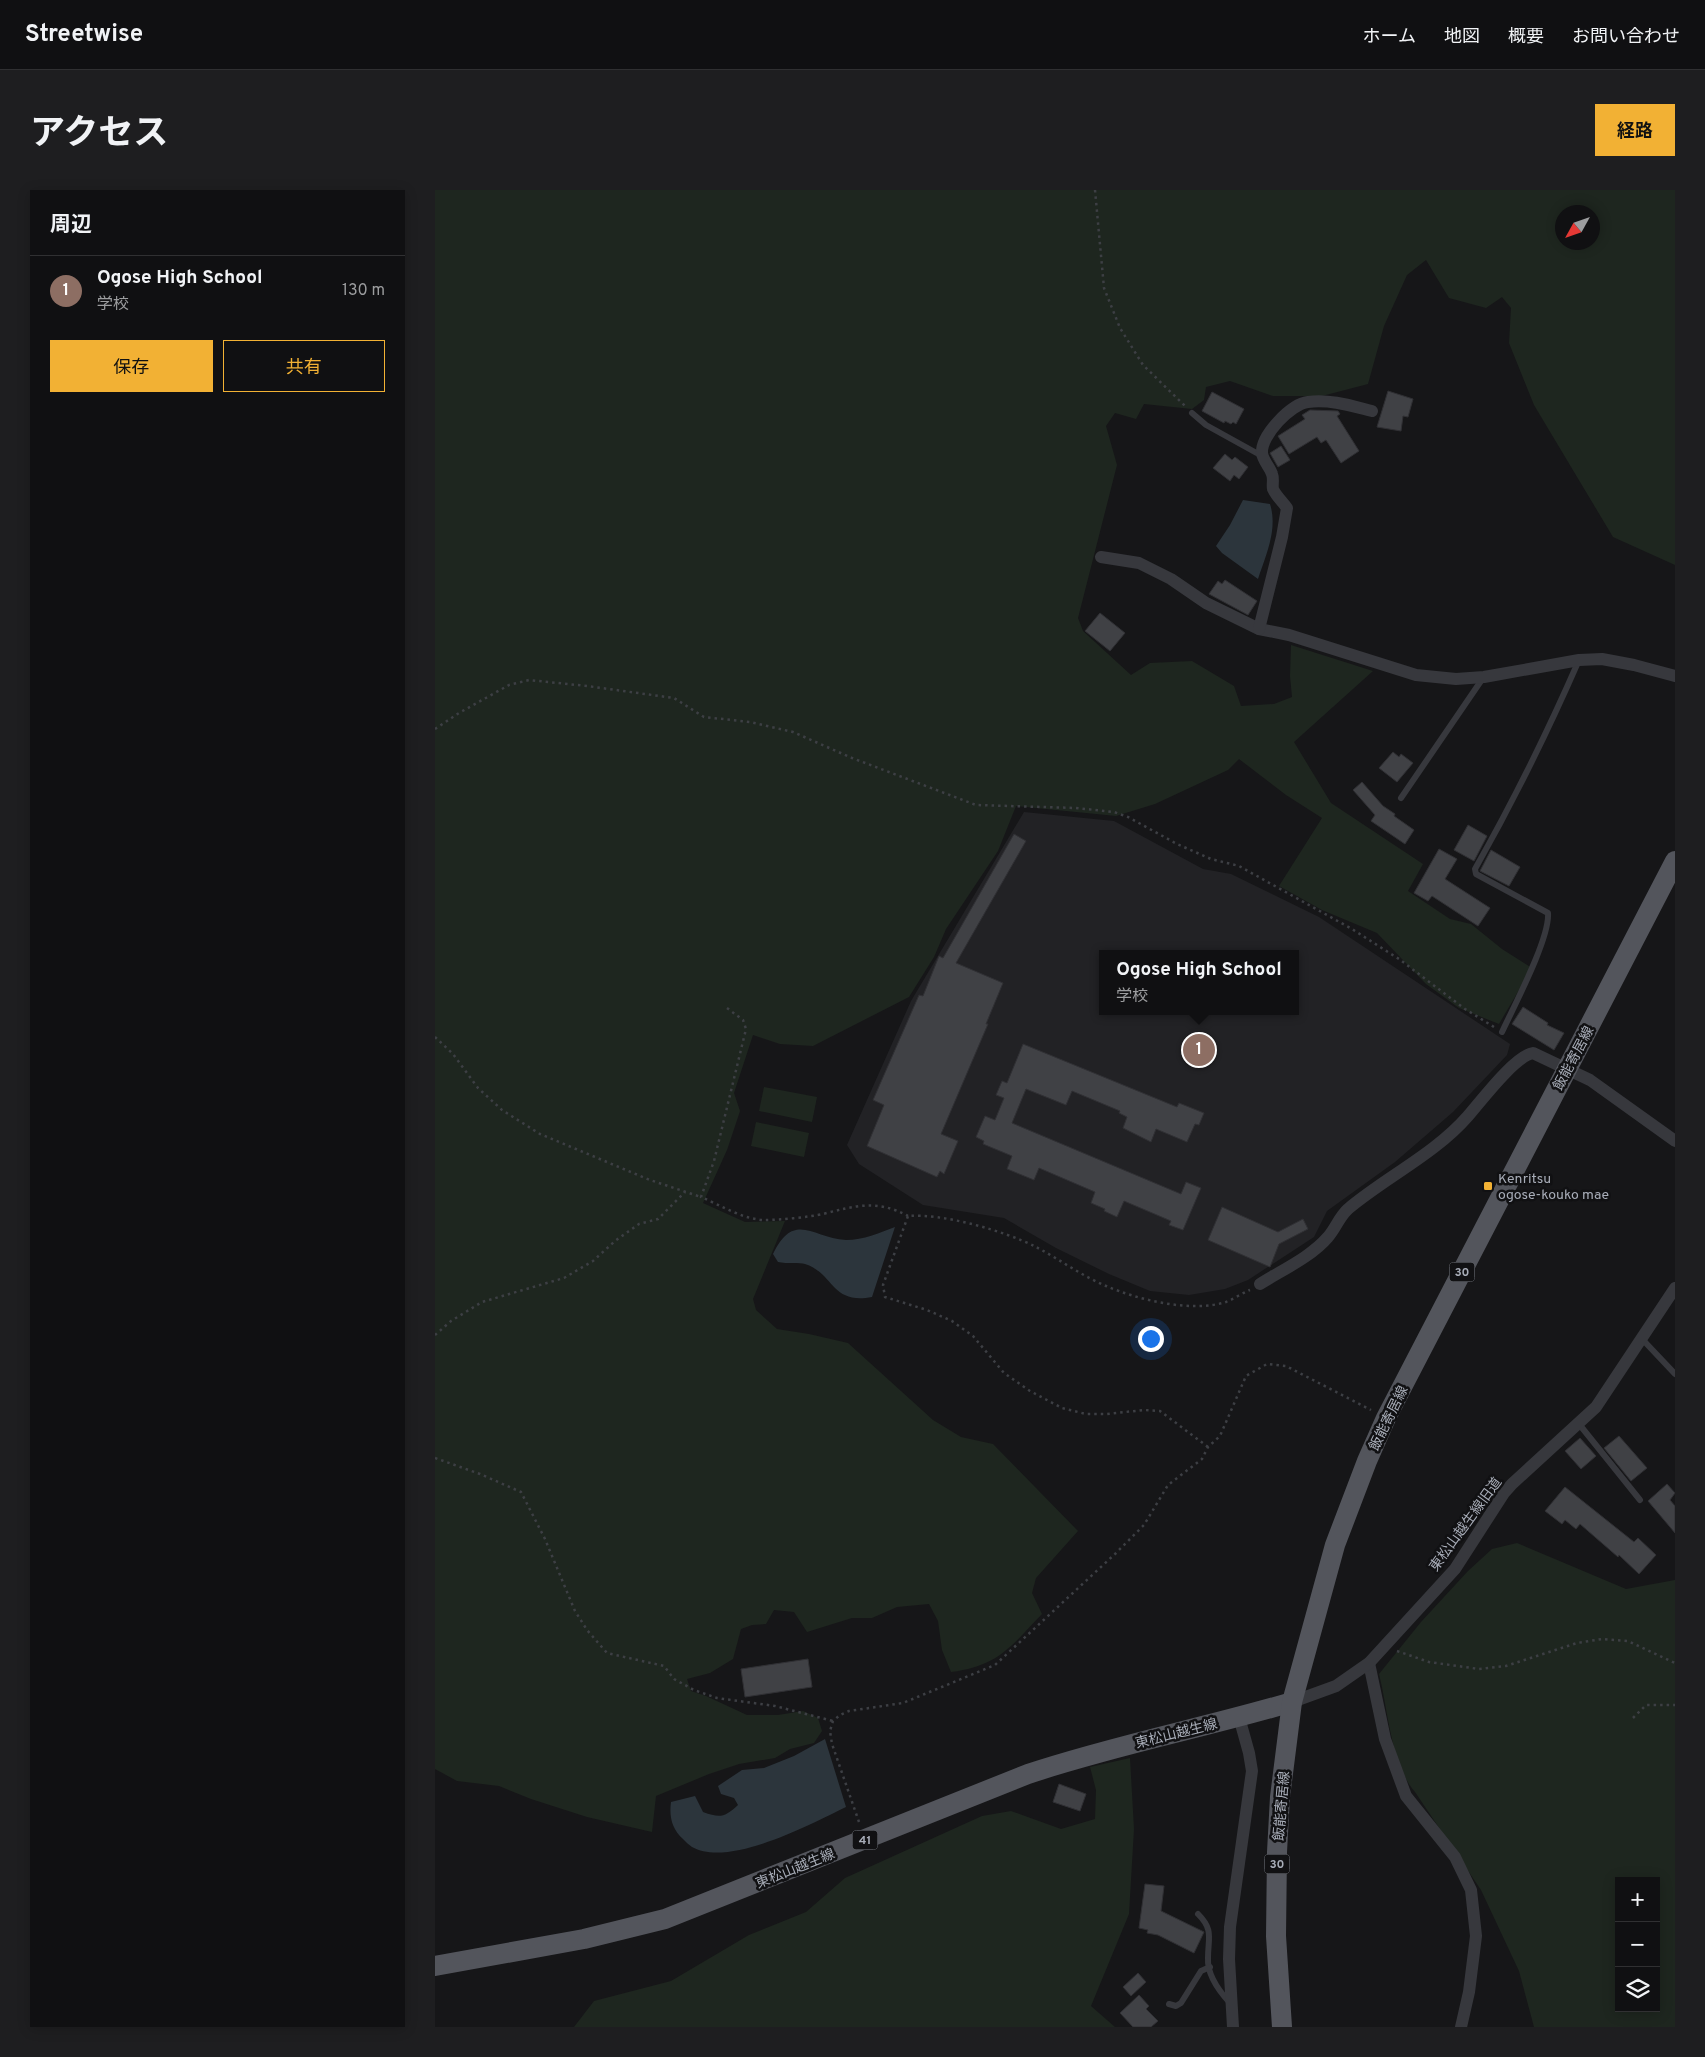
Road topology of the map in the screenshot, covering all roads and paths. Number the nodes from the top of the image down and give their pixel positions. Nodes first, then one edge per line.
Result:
1 (1095, 190) edge
2 (1373, 411) dead end
3 (1192, 413) joint
4 (1263, 456) junction
5 (1101, 557) dead end
6 (1259, 629) junction
7 (1579, 660) junction
8 (1675, 676) edge
9 (1484, 677) junction
10 (435, 729) edge
11 (1401, 798) dead end
12 (1675, 861) edge
13 (727, 1008) dead end
14 (1502, 1032) joint
15 (435, 1037) edge
16 (1567, 1069) junction
17 (1675, 1142) edge
18 (685, 1192) junction
19 (701, 1197) junction
20 (907, 1216) junction
21 (1260, 1284) joint
22 (1675, 1288) edge
23 (435, 1335) edge
24 (1643, 1340) junction
25 (1675, 1374) edge
26 (1386, 1418) junction
27 (1579, 1424) junction
28 (1209, 1447) junction
29 (435, 1458) edge
30 (1640, 1500) dead end
31 (1384, 1647) junction
32 (1369, 1663) junction
33 (1675, 1663) edge
34 (1292, 1702) junction
35 (1675, 1706) edge
36 (1239, 1717) junction
37 (1633, 1718) dead end
38 (833, 1721) junction
39 (865, 1840) junction
40 (1198, 1914) dead end
41 (435, 1966) edge
42 (1210, 1967) junction
43 (1169, 2004) dead end
44 (1231, 2004) junction
45 (1233, 2027) edge
46 (1282, 2027) edge
47 (1461, 2027) edge

1 - 3 path
2 - 4 street
3 - 4 lane
4 - 6 street
5 - 6 street
6 - 9 street
7 - 8 street
7 - 9 street
7 - 14 lane
9 - 11 lane
10 - 14 path
12 - 16 main road, 飯能寄居線 / 30
13 - 19 path
15 - 18 path
16 - 17 street
16 - 21 street
16 - 26 main road, 飯能寄居線 / 30
18 - 19 path
18 - 23 path
19 - 20 path
20 - 21 path
20 - 28 path
22 - 24 street, 東松山越生線旧道
24 - 25 lane
24 - 27 street, 東松山越生線旧道
26 - 28 path
26 - 34 main road, 飯能寄居線 / 30
27 - 30 lane
27 - 31 street, 東松山越生線旧道
28 - 38 path
29 - 38 path
31 - 32 street, 東松山越生線旧道
31 - 33 path
32 - 34 street, 東松山越生線旧道
32 - 47 street
34 - 36 main road, 東松山越生線 / 41
34 - 46 main road, 飯能寄居線 / 30
35 - 37 path
36 - 39 main road, 東松山越生線 / 41
36 - 44 street
38 - 39 path
39 - 41 main road, 東松山越生線 / 41
40 - 42 lane
42 - 43 lane
42 - 44 lane
44 - 45 street

